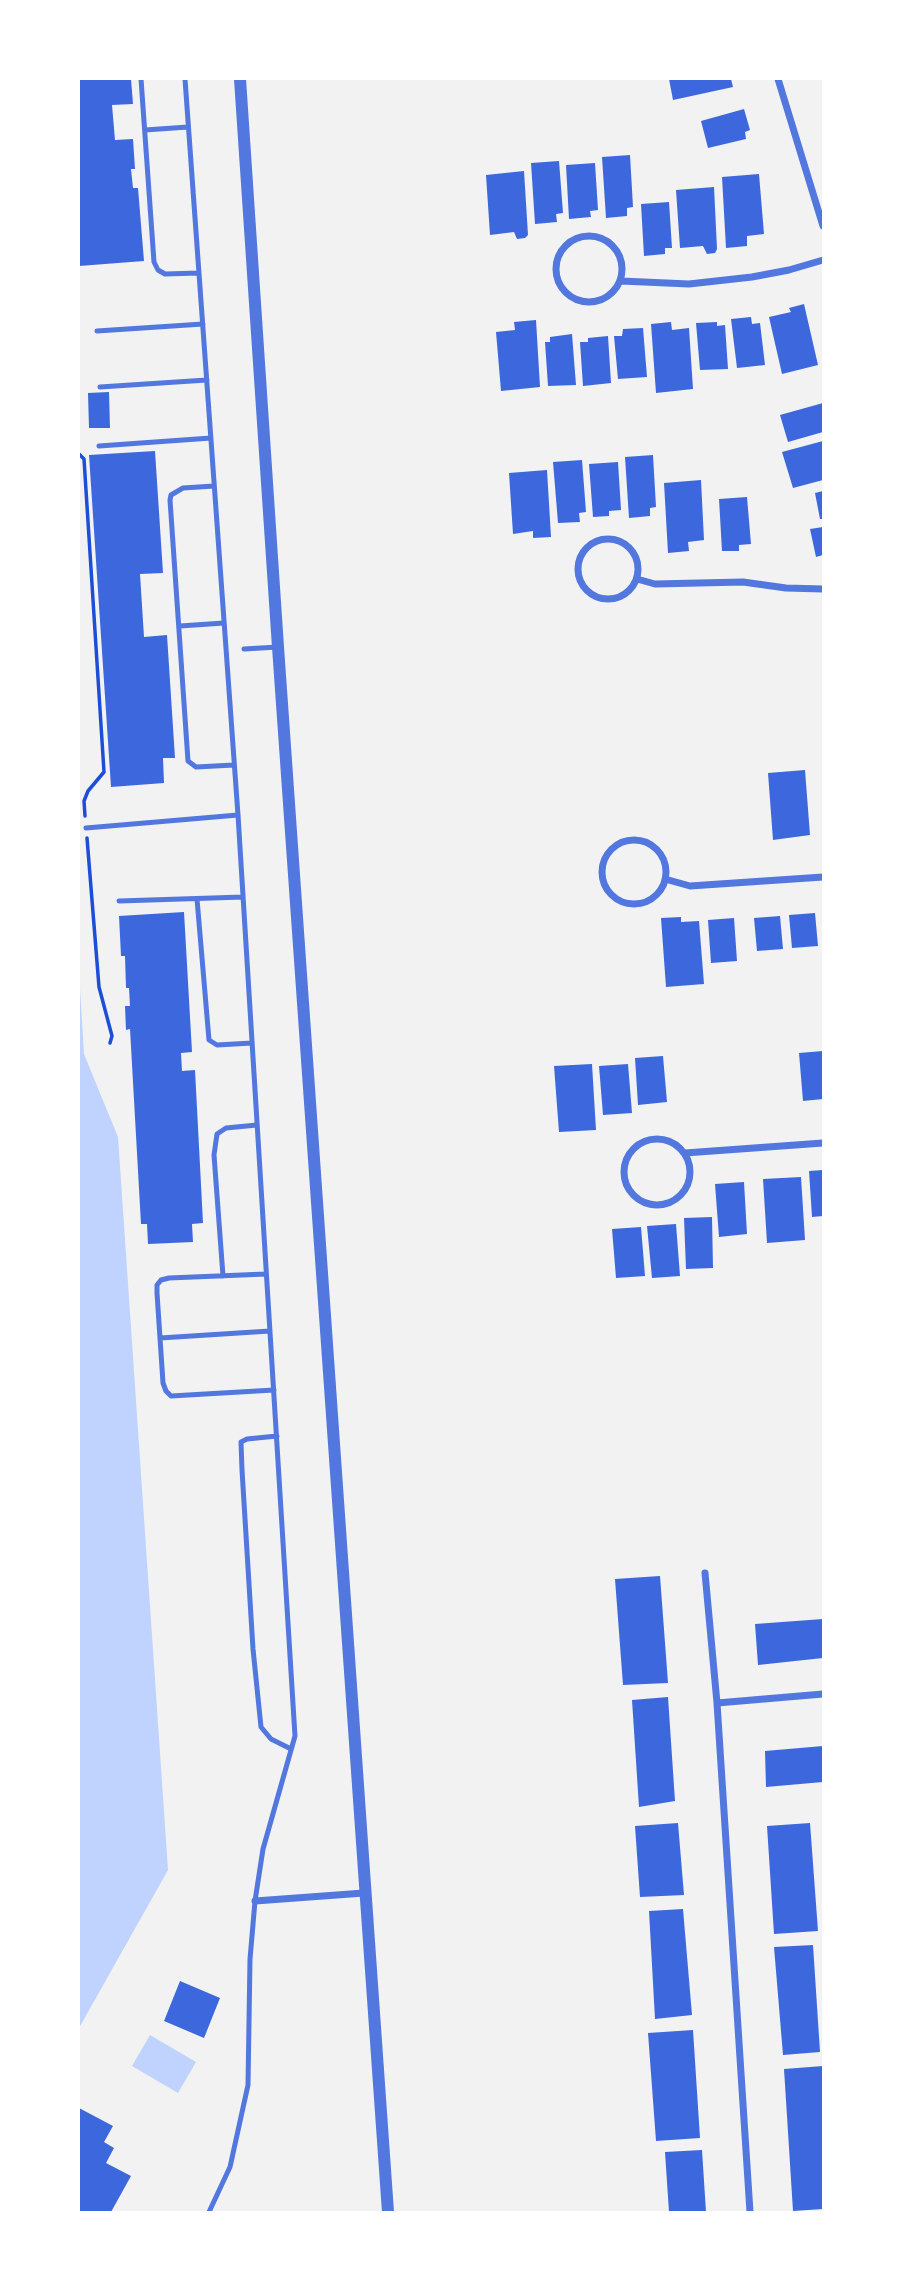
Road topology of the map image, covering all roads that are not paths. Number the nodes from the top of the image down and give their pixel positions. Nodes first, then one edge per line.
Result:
1 (141, 79) edge
2 (185, 79) edge
3 (240, 79) edge
4 (778, 79) edge
5 (188, 127) junction
6 (145, 130) junction
7 (823, 226) edge
8 (823, 260) edge
9 (199, 274) junction
10 (621, 281) junction
11 (203, 324) junction
12 (97, 331) dead end
13 (207, 380) junction
14 (100, 387) dead end
15 (211, 438) junction
16 (99, 446) dead end
17 (214, 486) junction
18 (637, 579) junction
19 (823, 589) edge
20 (224, 623) junction
21 (180, 626) junction
22 (278, 647) junction
23 (244, 649) dead end
24 (234, 765) junction
25 (238, 815) junction
26 (86, 828) road end
27 (823, 877) edge
28 (665, 879) junction
29 (243, 897) junction
30 (197, 899) junction
31 (119, 901) dead end
32 (252, 1043) junction
33 (257, 1125) junction
34 (823, 1143) edge
35 (685, 1153) junction
36 (267, 1274) junction
37 (223, 1276) junction
38 (270, 1331) junction
39 (160, 1338) junction
40 (274, 1390) junction
41 (277, 1437) junction
42 (705, 1573) dead end
43 (823, 1694) edge
44 (717, 1703) junction
45 (291, 1749) junction
46 (365, 1893) junction
47 (255, 1901) junction
48 (209, 2212) edge
49 (388, 2212) edge
50 (750, 2212) edge

1 - 6 lane
2 - 5 lane
3 - 22 street
4 - 7 street
5 - 6 lane
5 - 9 lane
6 - 9 lane
8 - 10 street
9 - 11 lane
10 - 10 street
11 - 12 lane
11 - 13 lane
13 - 14 lane
13 - 15 lane
15 - 16 lane
15 - 17 lane
17 - 20 lane
17 - 21 lane
18 - 18 street
18 - 19 street
20 - 21 lane
20 - 24 lane
21 - 24 lane
22 - 23 lane
22 - 46 street
24 - 25 lane
25 - 26 lane
25 - 29 lane
27 - 28 street
28 - 28 street
29 - 30 lane
29 - 32 lane
30 - 31 lane
30 - 32 lane
32 - 33 lane
33 - 36 lane
33 - 37 lane
34 - 35 street
35 - 35 street
36 - 37 lane
36 - 38 lane
37 - 39 lane
38 - 39 lane
38 - 40 lane
39 - 40 lane
40 - 41 lane
41 - 45 lane
41 - 45 lane
42 - 44 street
43 - 44 street
44 - 50 street
45 - 47 lane
46 - 47 street
46 - 49 street
47 - 48 lane

